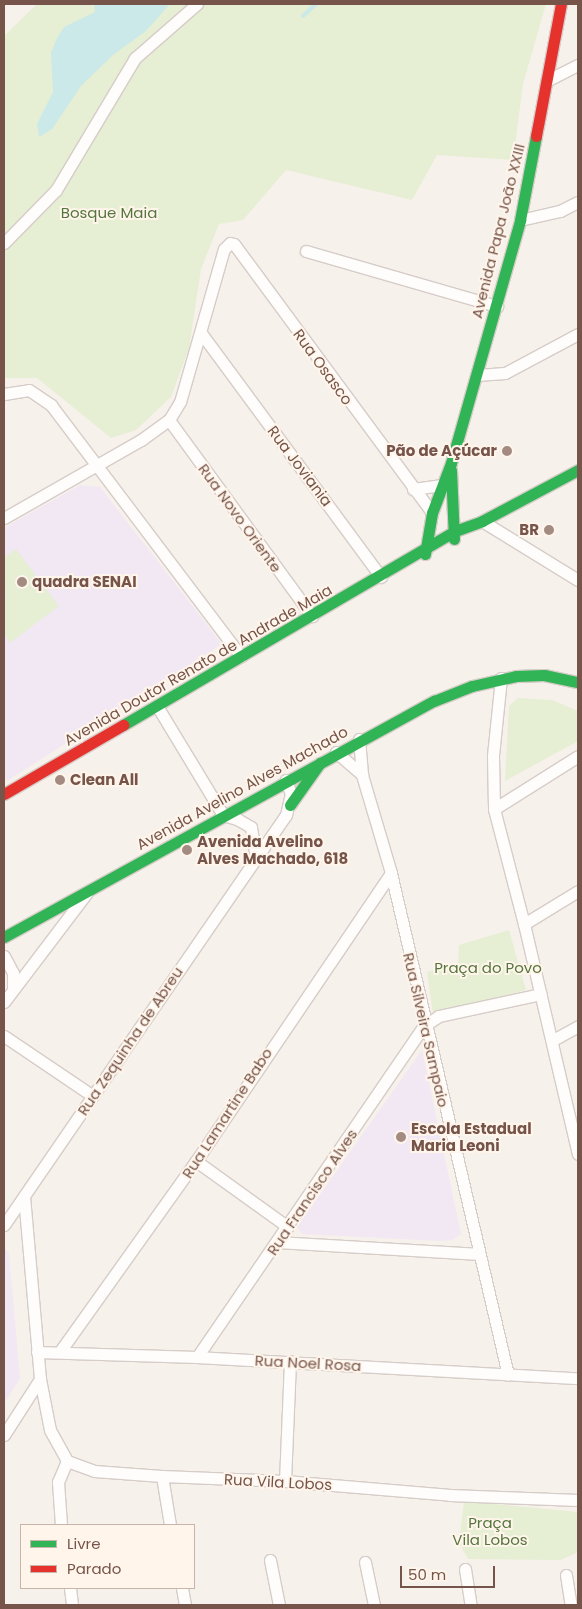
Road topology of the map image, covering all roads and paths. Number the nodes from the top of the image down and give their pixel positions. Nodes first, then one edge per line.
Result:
1 (197, 4) edge
2 (561, 4) edge
3 (578, 64) edge
4 (548, 80) junction
5 (578, 202) edge
6 (522, 207) junction
7 (544, 216) junction
8 (520, 220) junction
9 (4, 243) edge
10 (306, 251) dead end
11 (497, 306) junction
12 (201, 333) junction
13 (578, 334) edge
14 (195, 354) junction
15 (218, 356) junction
16 (481, 373) junction
17 (4, 394) edge
18 (169, 420) junction
19 (451, 463) junction
20 (95, 464) junction
21 (578, 470) edge
22 (442, 485) junction
23 (413, 489) junction
24 (432, 513) junction
25 (4, 518) edge
26 (482, 521) junction
27 (454, 535) junction
28 (425, 552) junction
29 (381, 577) junction
30 (578, 580) edge
31 (312, 616) junction
32 (241, 656) junction
33 (501, 678) junction
34 (578, 682) edge
35 (157, 706) junction
36 (359, 739) junction
37 (336, 752) junction
38 (578, 756) edge
39 (322, 759) junction
40 (362, 775) junction
41 (286, 780) junction
42 (5, 792) edge
43 (290, 805) junction
44 (494, 809) junction
45 (222, 815) junction
46 (256, 857) junction
47 (391, 873) junction
48 (88, 891) junction
49 (578, 891) edge
50 (524, 924) junction
51 (4, 937) edge
52 (4, 956) edge
53 (13, 988) junction
54 (541, 994) junction
55 (4, 1002) edge
56 (424, 1026) junction
57 (578, 1026) edge
58 (4, 1036) edge
59 (553, 1040) junction
60 (93, 1096) junction
61 (578, 1154) edge
62 (196, 1161) junction
63 (24, 1196) junction
64 (4, 1225) edge
65 (288, 1227) junction
66 (278, 1242) junction
67 (479, 1254) junction
68 (61, 1350) junction
69 (37, 1352) junction
70 (197, 1357) junction
71 (290, 1362) junction
72 (508, 1375) junction
73 (578, 1378) edge
74 (40, 1379) junction
75 (4, 1435) edge
76 (66, 1461) junction
77 (162, 1476) junction
78 (286, 1481) junction
79 (578, 1500) edge
80 (61, 1524) edge
81 (170, 1524) edge
82 (270, 1560) dead end
83 (365, 1562) dead end
84 (465, 1569) dead end
85 (566, 1575) dead end
86 (70, 1589) edge
87 (182, 1589) edge
88 (72, 1605) edge
89 (185, 1605) edge
90 (279, 1605) edge
91 (374, 1605) edge
92 (471, 1605) edge
93 (571, 1605) edge

1 - 9 street
2 - 4 street, Avenida Papa João XXIII
3 - 4 street
4 - 6 street, Avenida Papa João XXIII
5 - 7 street
6 - 7 street
6 - 8 street, Avenida Papa João XXIII
7 - 8 street
8 - 11 street, Avenida Papa João XXIII
10 - 11 street
11 - 16 street, Avenida Papa João XXIII
12 - 14 street
12 - 15 street, Rua Joviania
12 - 23 street, Rua Osasco
13 - 16 street
14 - 15 street
14 - 18 street
15 - 29 street, Rua Joviania
16 - 19 street, Avenida Papa João XXIII
17 - 20 street
18 - 20 street
18 - 31 street, Rua Novo Oriente
19 - 22 street, Avenida Papa João XXIII
19 - 27 street, Avenida Papa João XXIII
20 - 25 street
20 - 32 street
21 - 26 street, Avenida Doutor Renato de Andrade Maia
22 - 23 street
22 - 24 street, Avenida Papa João XXIII
23 - 24 street, Rua Osasco
24 - 28 street, Avenida Papa João XXIII
26 - 27 street, Avenida Doutor Renato de Andrade Maia
26 - 30 street
27 - 28 street, Avenida Doutor Renato de Andrade Maia
28 - 29 street, Avenida Doutor Renato de Andrade Maia
29 - 31 street, Avenida Doutor Renato de Andrade Maia
31 - 32 street, Avenida Doutor Renato de Andrade Maia
32 - 35 street, Avenida Doutor Renato de Andrade Maia
33 - 34 street, Avenida Avelino Alves Machado
33 - 36 street, Avenida Avelino Alves Machado
33 - 44 street
35 - 42 street, Avenida Doutor Renato de Andrade Maia
35 - 45 street
36 - 37 street, Avenida Avelino Alves Machado
36 - 40 street, Rua Silveira Sampaio
37 - 39 street, Avenida Avelino Alves Machado
37 - 40 street
38 - 44 street
39 - 41 street, Avenida Avelino Alves Machado
39 - 43 street
40 - 47 street, Rua Silveira Sampaio
41 - 43 street
41 - 45 street, Avenida Avelino Alves Machado
43 - 46 street, Rua Zequinha de Abreu
44 - 50 street
45 - 46 street
45 - 48 street, Avenida Avelino Alves Machado
46 - 60 street, Rua Zequinha de Abreu
47 - 56 street, Rua Silveira Sampaio
47 - 62 street, Rua Lamartine Babo
48 - 51 street, Avenida Avelino Alves Machado
48 - 53 street
49 - 50 street
50 - 54 street
52 - 53 street
53 - 55 street
54 - 56 street
54 - 59 street
56 - 65 street, Rua Francisco Alves
56 - 67 street, Rua Silveira Sampaio
57 - 59 street
58 - 60 street
59 - 61 street
60 - 63 street, Rua Zequinha de Abreu
62 - 65 street
62 - 68 street, Rua Lamartine Babo
63 - 64 street, Rua Zequinha de Abreu
63 - 69 street
65 - 66 street, Rua Francisco Alves
66 - 67 street
66 - 70 street, Rua Francisco Alves
67 - 72 street, Rua Silveira Sampaio
68 - 69 street, Rua Noel Rosa
68 - 70 street, Rua Noel Rosa
69 - 74 street
70 - 71 street, Rua Noel Rosa
71 - 72 street, Rua Noel Rosa
71 - 78 street
72 - 73 street, Rua Noel Rosa
74 - 75 street
74 - 76 street
76 - 77 street, Rua Vila Lobos
76 - 80 street
77 - 78 street, Rua Vila Lobos
77 - 81 street
78 - 79 street, Rua Vila Lobos
82 - 90 street
83 - 91 street
84 - 92 street
85 - 93 street
86 - 88 street
87 - 89 street

